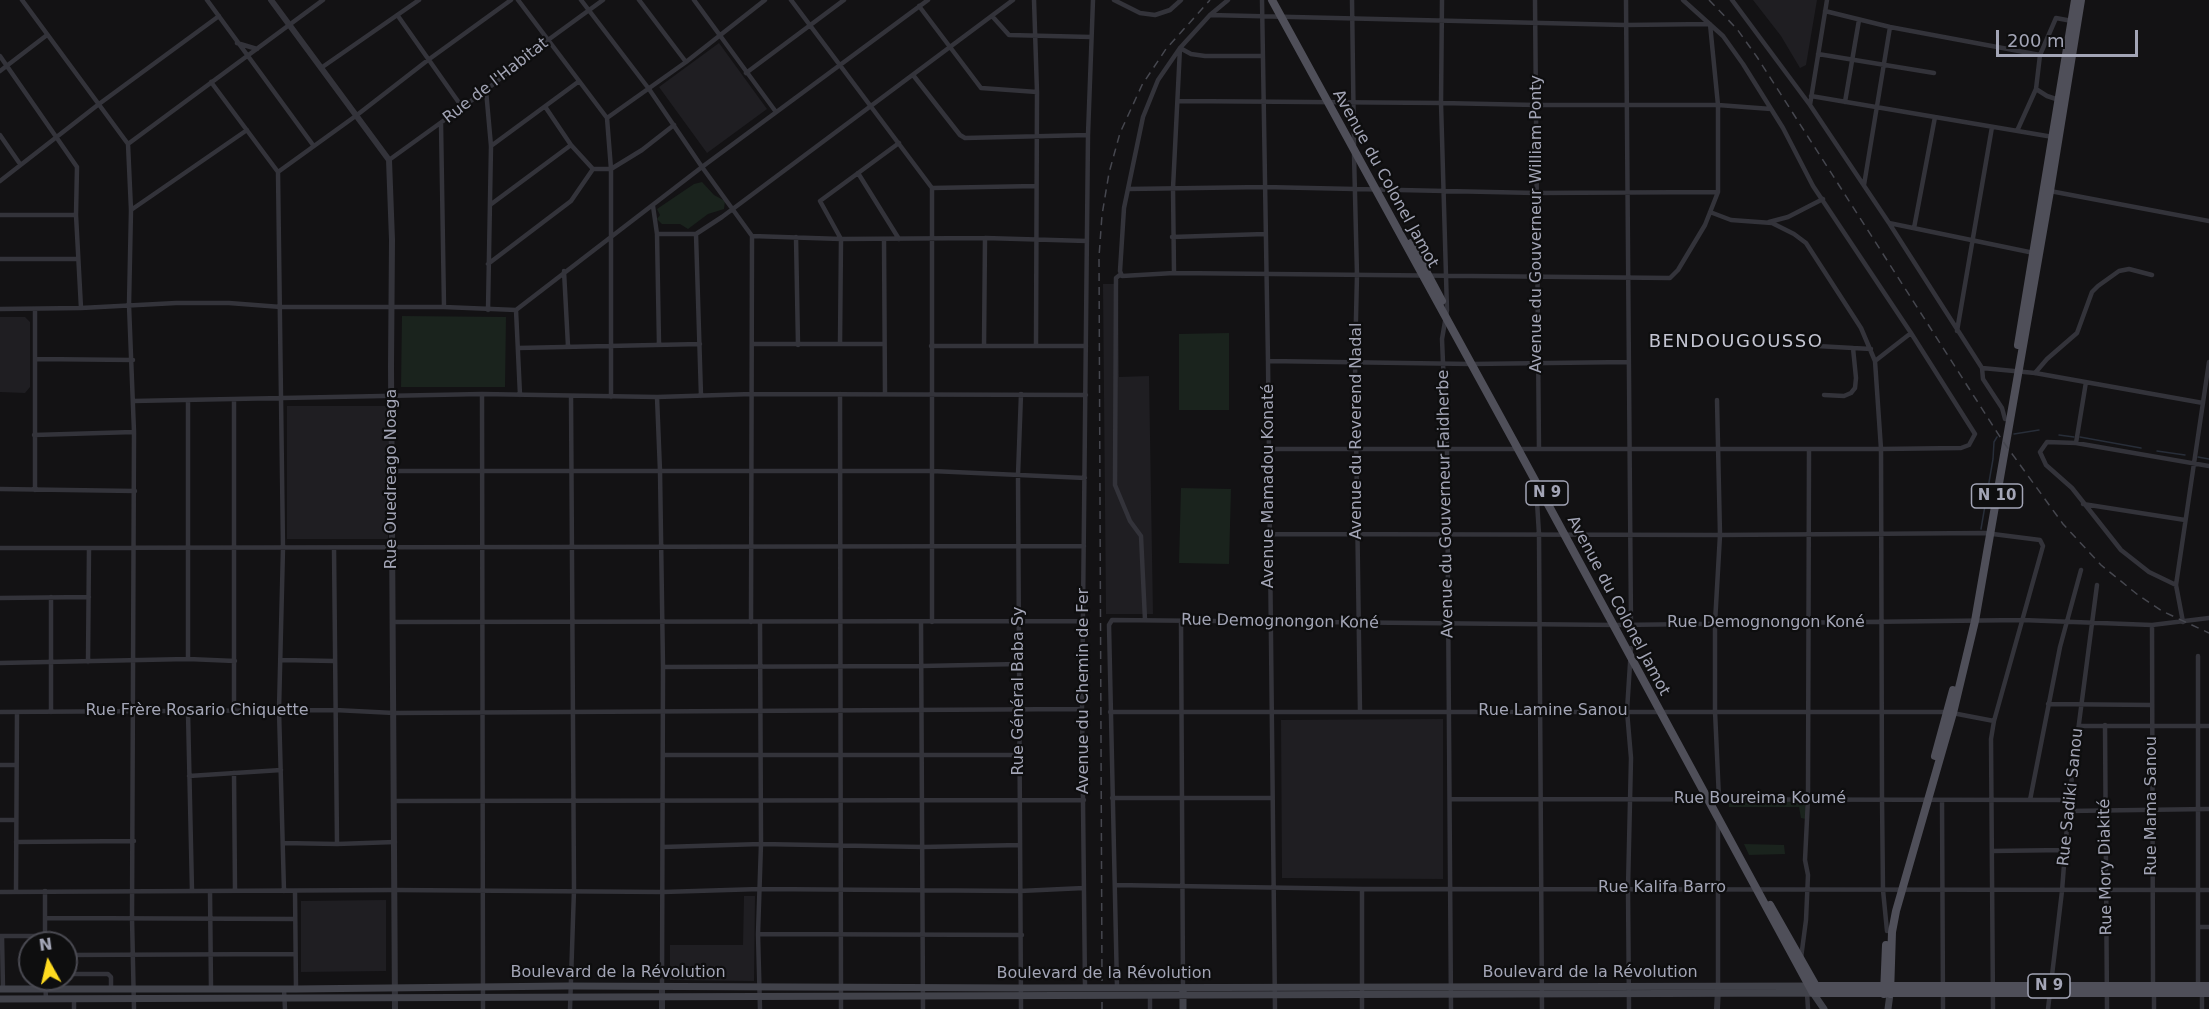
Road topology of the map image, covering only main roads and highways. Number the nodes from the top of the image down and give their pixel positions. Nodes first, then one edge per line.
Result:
1 (1272, 0) edge
2 (1277, 0) edge
3 (2075, 0) edge
4 (2081, 0) edge
5 (1284, 18) junction
6 (2074, 21) junction
7 (1331, 103) junction
8 (2055, 138) junction
9 (1379, 190) junction
10 (2036, 253) junction
11 (2016, 371) junction
12 (1521, 449) junction
13 (1988, 533) junction
14 (1566, 534) junction
15 (1616, 625) junction
16 (1663, 712) junction
17 (1898, 891) junction
18 (2209, 986) edge
19 (2, 989) edge
20 (1813, 990) junction
21 (2203, 990) edge
22 (1021, 991) junction
23 (1183, 991) junction
24 (395, 992) junction
25 (1887, 995) edge
26 (0, 999) edge
27 (1823, 1006) edge
28 (1183, 1009) edge

1 - 5 main road, Avenue du Colonel Jamot / N 9
2 - 5 main road, Avenue du Colonel Jamot / N 9
3 - 6 main road, N 10
4 - 6 main road, N 10
5 - 7 main road, Avenue du Colonel Jamot / N 9
6 - 8 main road, N 10
7 - 9 main road, Avenue du Colonel Jamot / N 9
7 - 9 main road, Avenue du Colonel Jamot / N 9
8 - 10 main road, N 10
8 - 10 main road, N 10
9 - 12 main road, Avenue du Colonel Jamot / N 9
10 - 11 main road, N 10
11 - 13 main road, N 10
11 - 13 main road, N 10
12 - 14 main road, Avenue du Colonel Jamot / N 9
12 - 14 main road, Avenue du Colonel Jamot / N 9
13 - 17 main road, N 10
14 - 15 main road, Avenue du Colonel Jamot / N 9
15 - 16 main road, Avenue du Colonel Jamot / N 9
15 - 16 main road, Avenue du Colonel Jamot / N 9
16 - 20 main road, Avenue du Colonel Jamot / N 9
17 - 25 main road, N 10
17 - 25 main road, N 10
18 - 21 main road, Boulevard de la Révolution / N 9
19 - 24 main road, Boulevard de la Révolution
20 - 23 main road, Boulevard de la Révolution
20 - 25 main road, Boulevard de la Révolution / N 9
20 - 27 main road, Avenue du Colonel Jamot
21 - 25 main road, Boulevard de la Révolution / N 9
22 - 23 main road, Boulevard de la Révolution
22 - 23 main road, Boulevard de la Révolution
22 - 24 main road, Boulevard de la Révolution
22 - 24 main road, Boulevard de la Révolution
23 - 28 main road
24 - 26 main road, Boulevard de la Révolution

